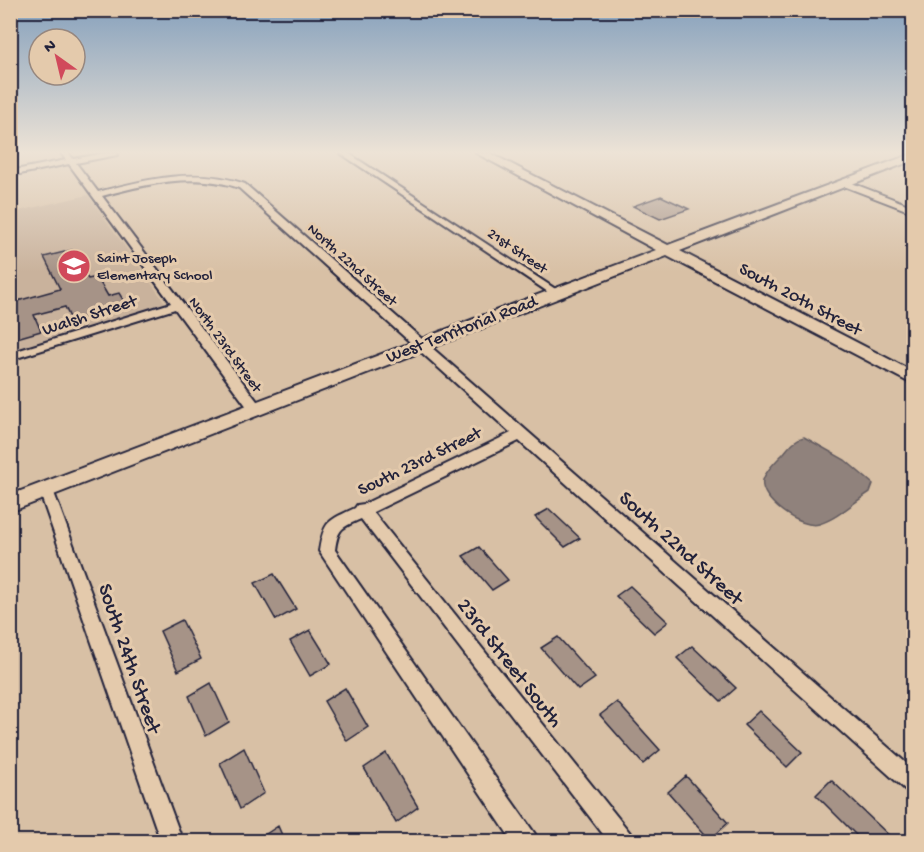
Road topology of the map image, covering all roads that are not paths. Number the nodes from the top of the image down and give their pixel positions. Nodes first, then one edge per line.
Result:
1 (105, 193) edge
2 (250, 193) edge
3 (404, 193) edge
4 (559, 193) edge
5 (819, 193) edge
6 (869, 193) edge
7 (96, 195) joint
8 (914, 210) edge
9 (670, 250) junction
10 (555, 292) junction
11 (179, 304) junction
12 (421, 344) junction
13 (10, 357) edge
14 (914, 380) edge
15 (255, 408) junction
16 (520, 434) junction
17 (46, 490) junction
18 (10, 504) edge
19 (363, 509) junction
20 (914, 784) edge
21 (172, 842) edge
22 (527, 842) edge
23 (623, 842) edge

1 - 7 street, North 22nd Street
2 - 12 street, North 22nd Street
3 - 10 street, 21st Street
4 - 9 street, South 20th Street
5 - 9 street, West Territorial Road
6 - 8 street
7 - 11 street, North 23rd Street
9 - 10 street, West Territorial Road
9 - 14 street, South 20th Street
10 - 12 street, West Territorial Road
11 - 13 street, Walsh Street
11 - 15 street, North 23rd Street
12 - 15 street, West Territorial Road
12 - 16 street, South 22nd Street
15 - 17 street, West Territorial Road
16 - 19 street, South 23rd Street
16 - 20 street, South 22nd Street
17 - 18 street, West Territorial Road
17 - 21 street, South 24th Street
19 - 22 street, South 23rd Street
19 - 23 street, 23rd Street South

